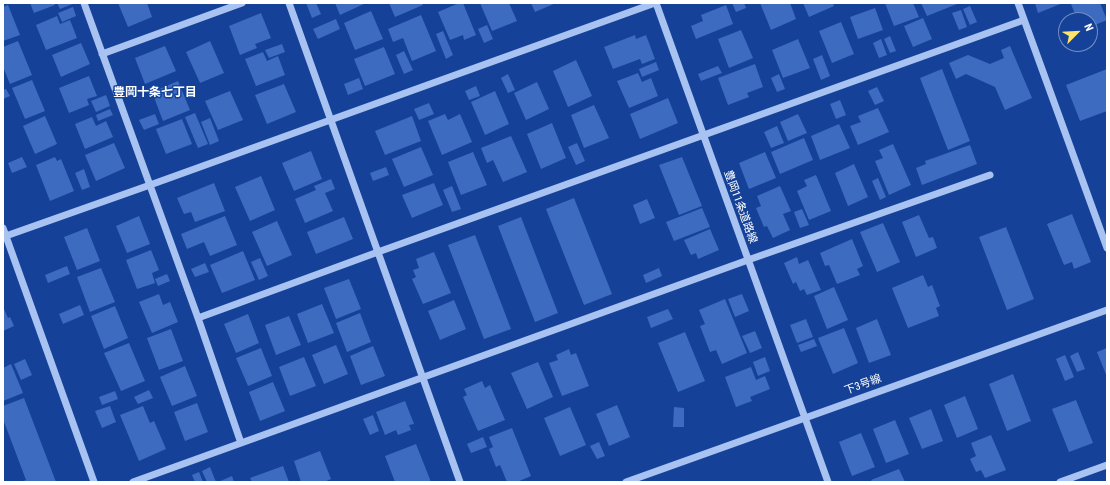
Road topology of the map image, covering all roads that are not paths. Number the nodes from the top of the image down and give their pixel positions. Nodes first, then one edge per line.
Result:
1 (84, 3) edge
2 (242, 3) edge
3 (289, 3) edge
4 (655, 3) edge
5 (1018, 3) edge
6 (1024, 20) junction
7 (102, 54) junction
8 (331, 120) junction
9 (703, 136) junction
10 (990, 175) dead end
11 (150, 186) junction
12 (3, 228) edge
13 (4, 236) edge
14 (1107, 248) edge
15 (378, 252) junction
16 (748, 260) junction
17 (1107, 310) edge
18 (198, 318) junction
19 (422, 378) junction
20 (805, 417) junction
21 (241, 443) junction
22 (1107, 465) edge
23 (94, 482) edge
24 (133, 482) edge
25 (460, 482) edge
26 (626, 482) edge
27 (828, 482) edge
28 (1060, 482) edge

1 - 7 street
2 - 7 street
3 - 8 street
4 - 8 street
4 - 9 street, 豊岡11条道路線
5 - 6 street
6 - 9 street
6 - 14 street
7 - 11 street
8 - 11 street
8 - 15 street
9 - 15 street
9 - 16 street, 豊岡11条道路線
10 - 16 street
11 - 13 street
11 - 18 street
12 - 13 street
13 - 23 street
15 - 18 street
15 - 19 street
16 - 19 street
16 - 20 street, 豊岡11条道路線
17 - 20 street, 下3号線
18 - 21 street
19 - 21 street
19 - 25 street
20 - 26 street, 下3号線
20 - 27 street, 豊岡11条道路線
21 - 24 street
22 - 28 street

